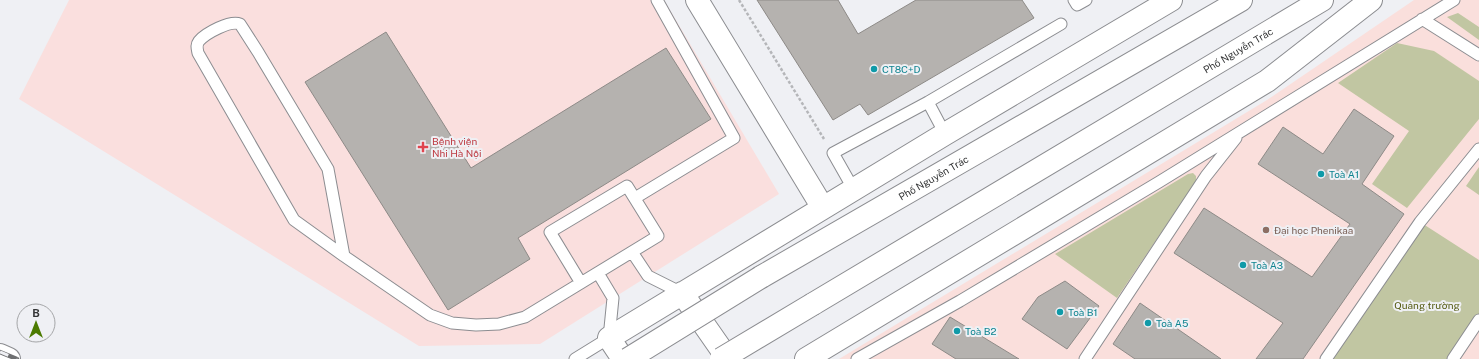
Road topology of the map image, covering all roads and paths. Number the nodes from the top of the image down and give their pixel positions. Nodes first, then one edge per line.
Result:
1 (657, 0) edge
2 (697, 0) edge
3 (739, 0) edge
4 (1074, 0) edge
5 (1086, 0) edge
6 (1171, 0) edge
7 (1241, 0) edge
8 (1322, 0) edge
9 (1371, 0) edge
10 (1452, 1) edge
11 (1422, 19) junction
12 (1061, 24) dead end
13 (1479, 55) edge
14 (928, 102) junction
15 (1240, 132) junction
16 (946, 134) junction
17 (1479, 149) edge
18 (833, 153) junction
19 (854, 190) junction
20 (635, 198) junction
21 (823, 208) junction
22 (632, 252) junction
23 (344, 256) junction
24 (598, 273) junction
25 (581, 283) junction
26 (682, 293) junction
27 (1479, 320) edge
28 (609, 338) junction
29 (0, 355) edge
30 (9, 359) edge
31 (575, 359) edge
32 (623, 359) edge
33 (628, 359) edge
34 (722, 359) edge
35 (728, 359) edge
36 (806, 359) edge
37 (857, 359) edge
38 (1085, 359) edge
39 (1326, 359) edge
40 (1453, 359) edge

1 - 20 lane
2 - 21 street
3 - 18 path
4 - 5 lane
6 - 16 street
7 - 33 street, Phố Nguyễn Trác, bridge
8 - 34 street, Phố Nguyễn Trác, bridge
9 - 36 street
10 - 11 lane
11 - 13 lane
11 - 15 lane
12 - 14 lane
14 - 16 lane
14 - 18 lane
15 - 37 lane
15 - 38 lane
16 - 19 street
17 - 39 lane
18 - 19 lane
19 - 21 street
20 - 22 lane
20 - 25 lane
21 - 26 street
22 - 24 lane
22 - 26 lane
23 - 23 lane
23 - 25 lane
24 - 25 lane
24 - 28 lane
26 - 28 street
26 - 35 street
27 - 40 lane
28 - 31 lane
28 - 32 street
29 - 30 street

